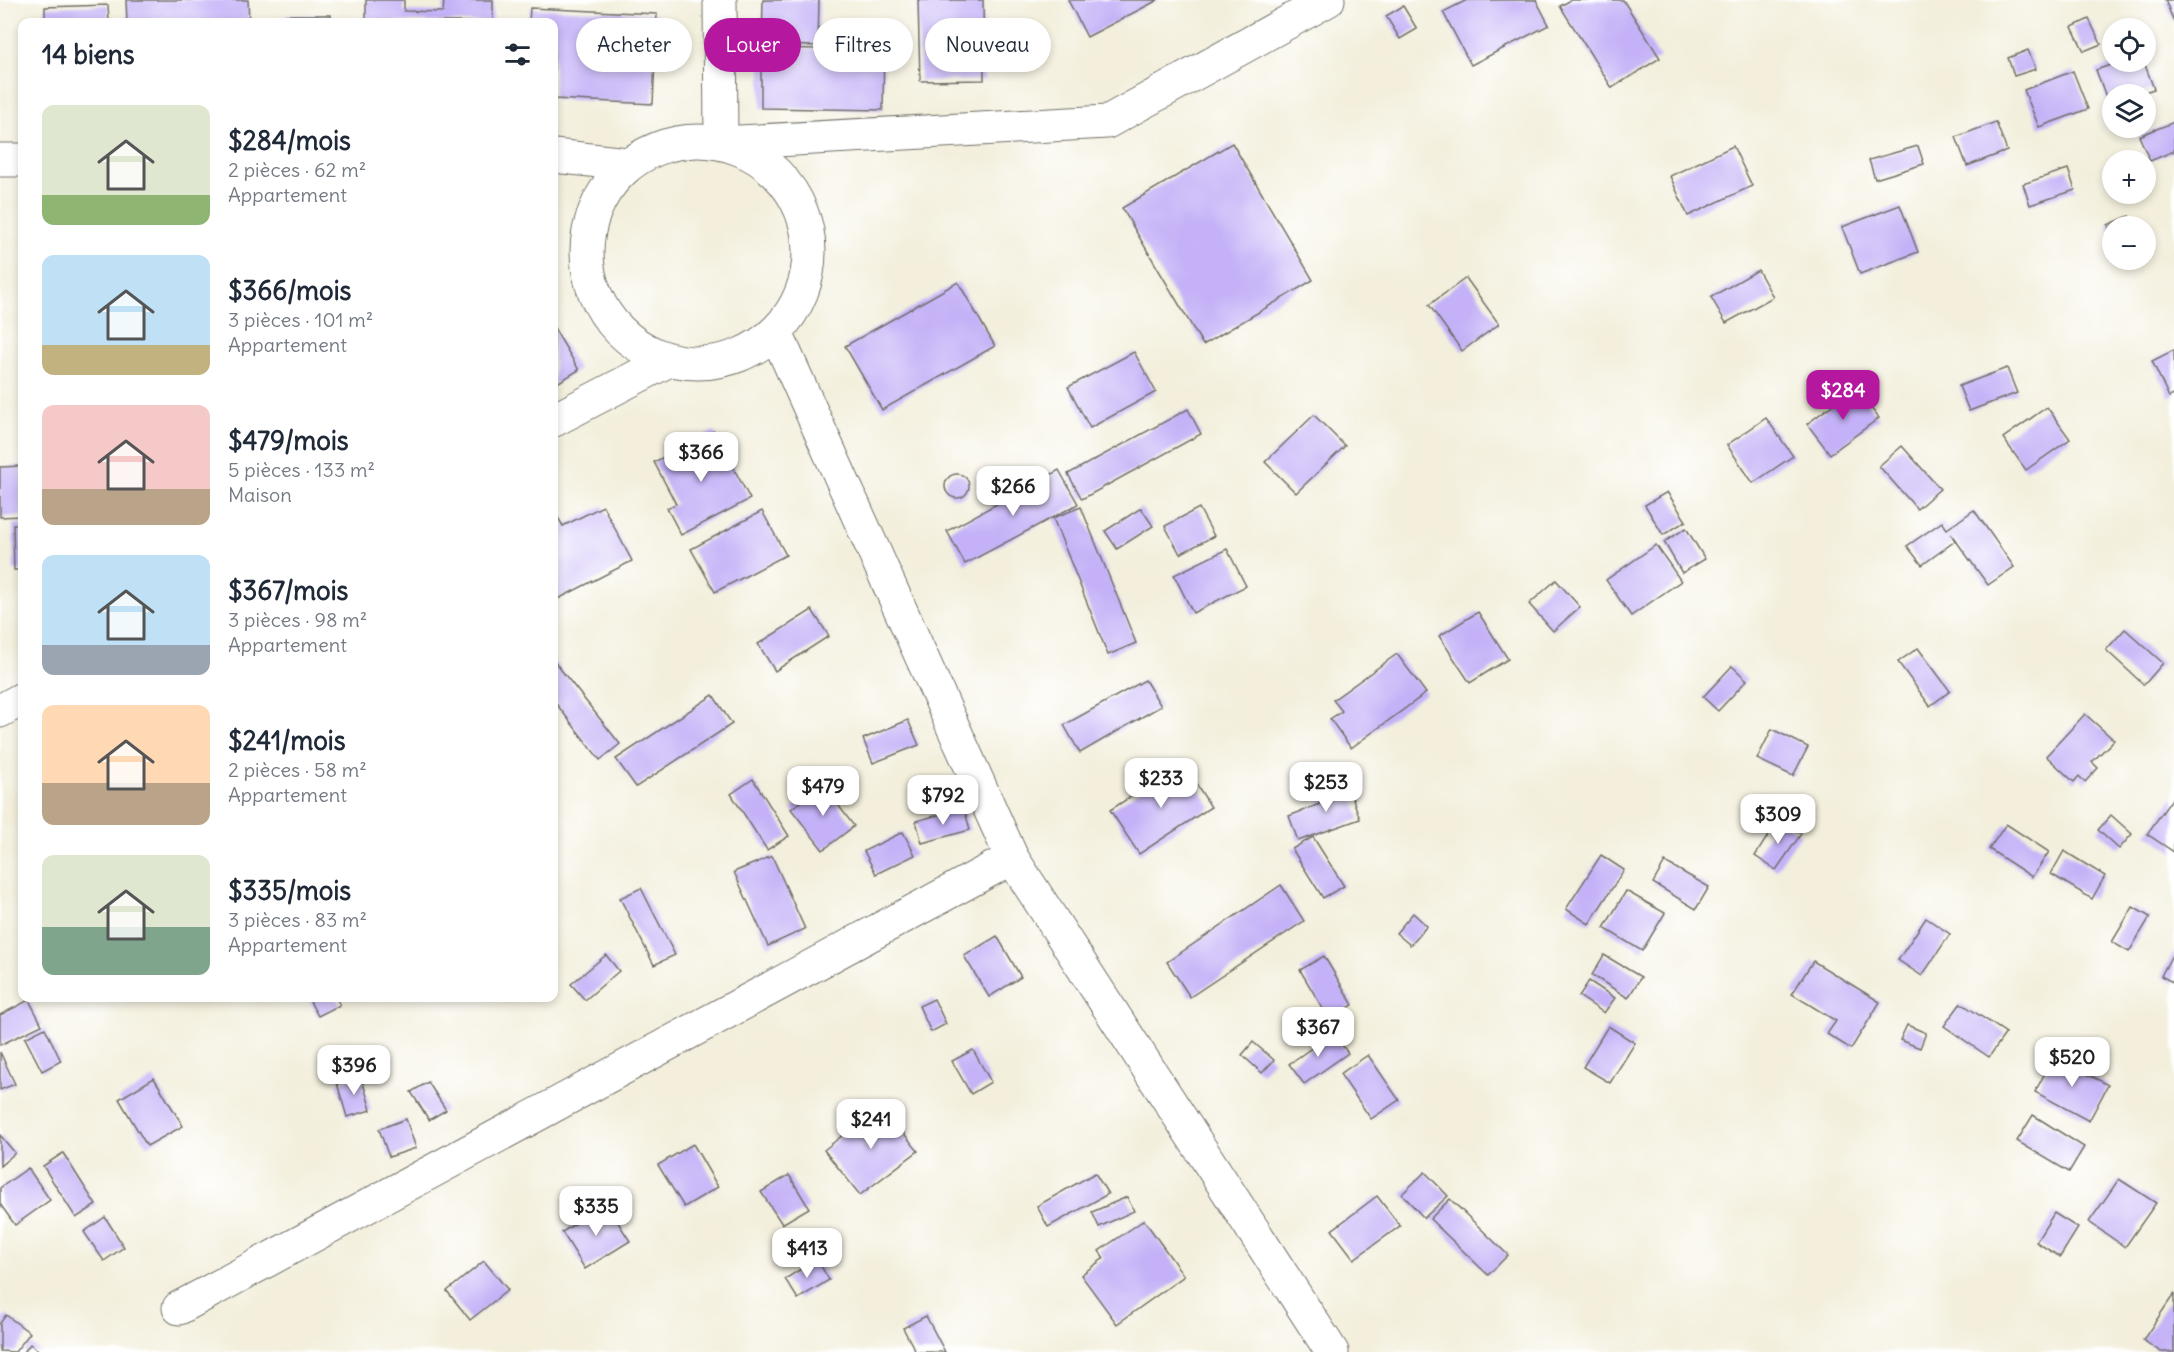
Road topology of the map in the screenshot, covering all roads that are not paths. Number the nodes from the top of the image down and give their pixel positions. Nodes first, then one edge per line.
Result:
1 (720, 0) edge
2 (1328, 0) edge
3 (721, 143) junction
4 (558, 156) edge
5 (0, 160) edge
6 (18, 160) edge
7 (627, 164) junction
8 (776, 333) junction
9 (669, 360) junction
10 (558, 418) edge
11 (18, 701) edge
12 (0, 711) edge
13 (1012, 858) junction
14 (179, 1308) dead end
15 (1332, 1352) edge

1 - 3 street
2 - 3 street
3 - 7 street
3 - 8 street
4 - 7 street
5 - 6 street
7 - 9 street
8 - 9 street
8 - 13 street
9 - 10 street
11 - 12 street
13 - 14 street
13 - 15 street

